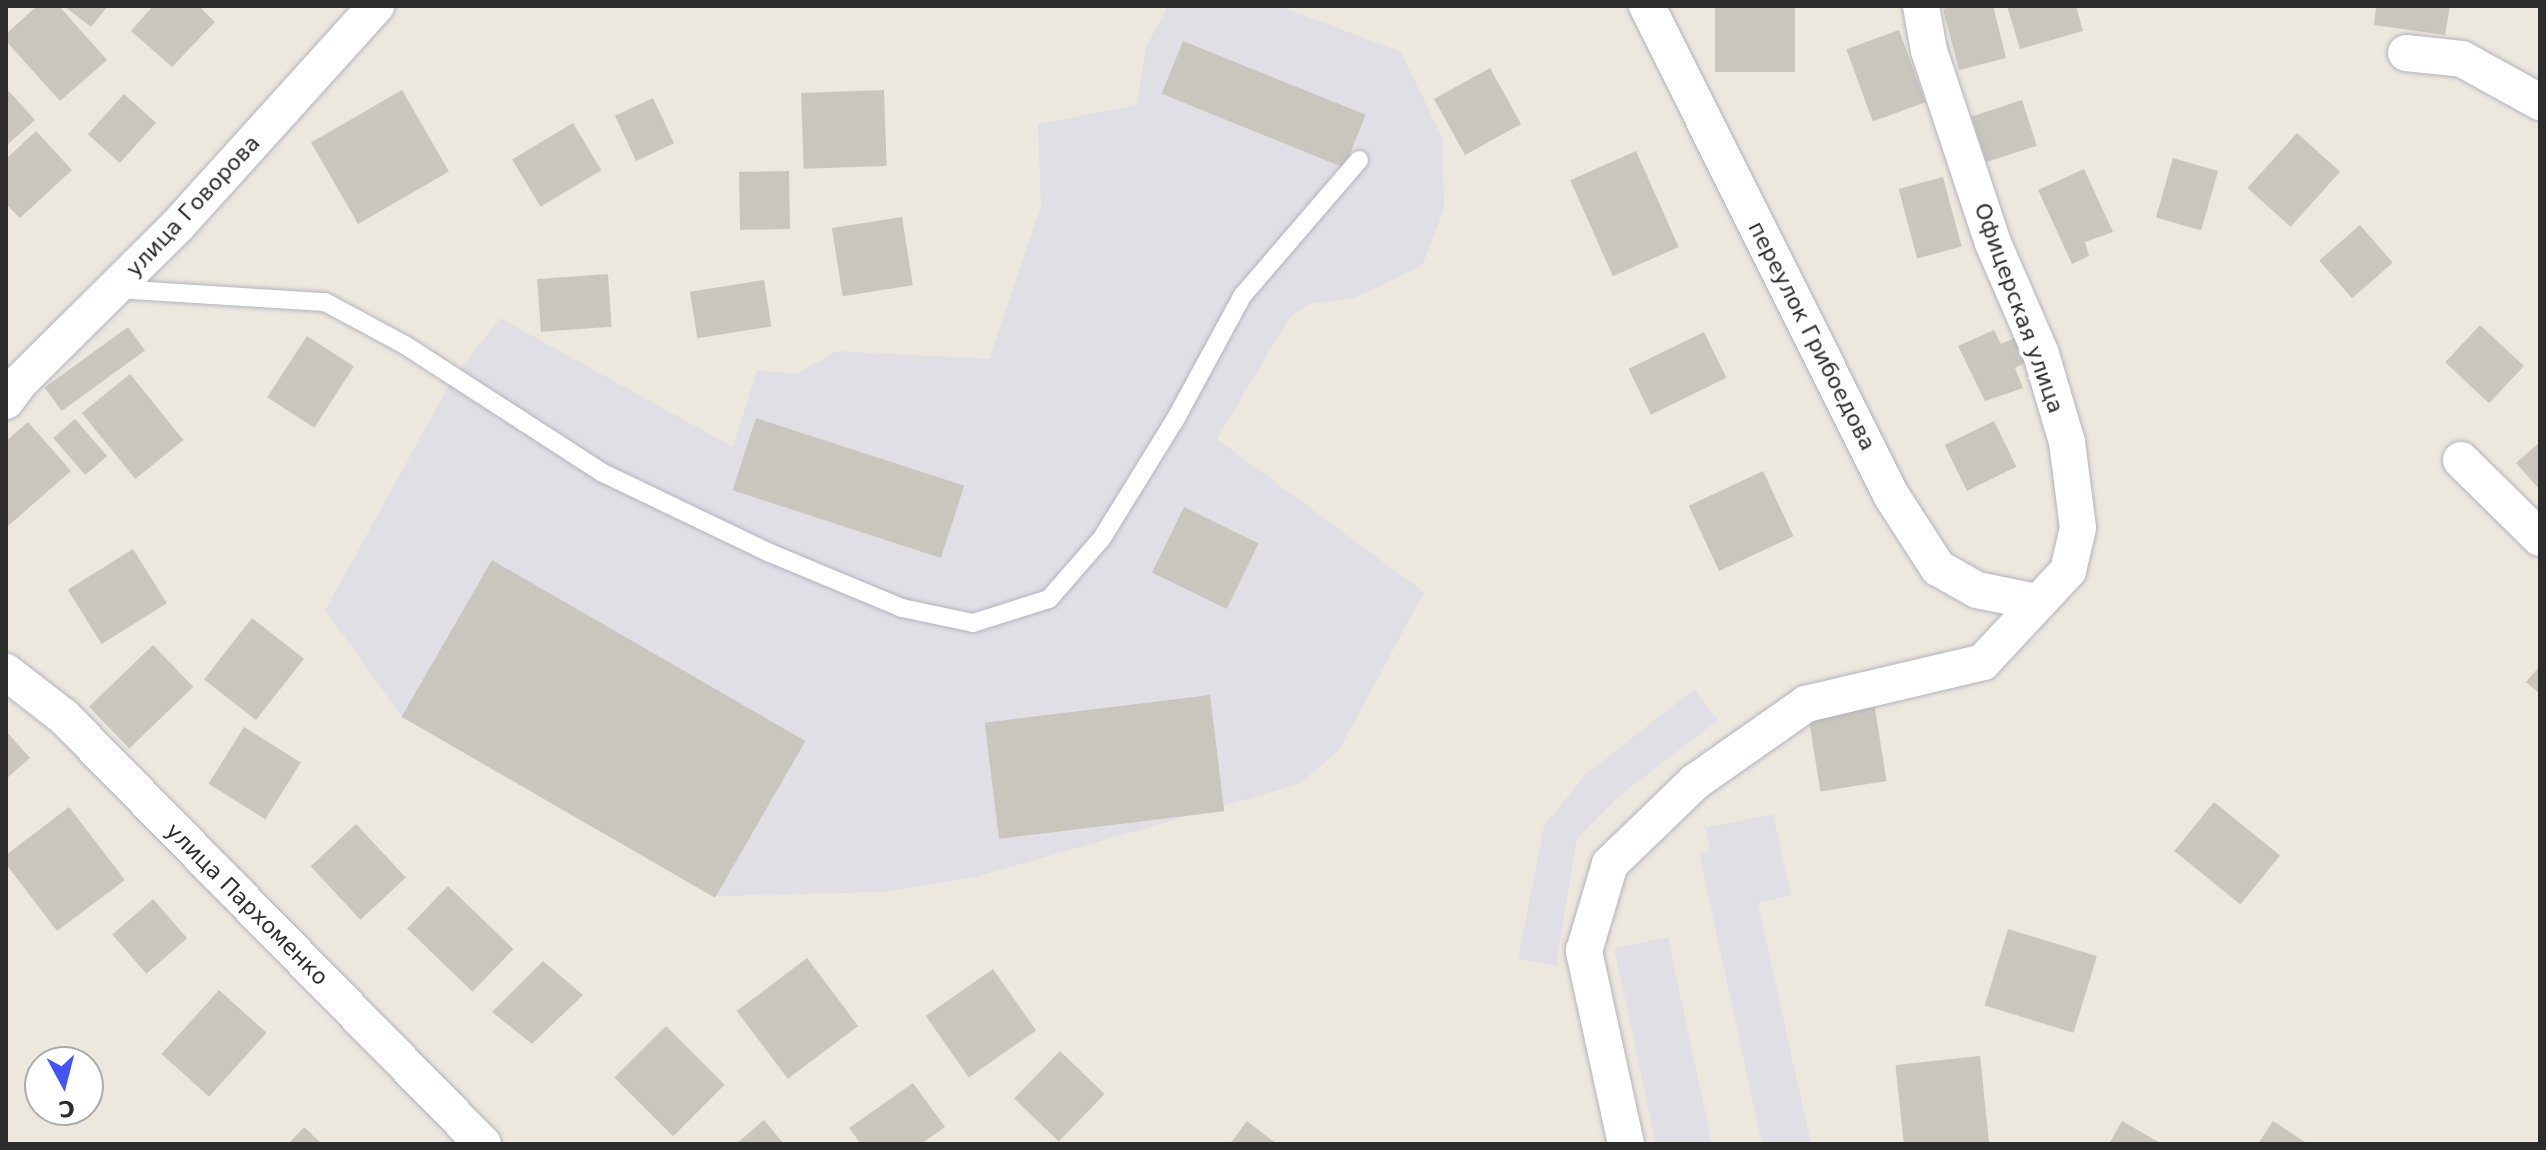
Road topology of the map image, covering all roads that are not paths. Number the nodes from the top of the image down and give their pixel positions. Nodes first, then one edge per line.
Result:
1 (376, 6) edge
2 (1647, 6) edge
3 (1921, 6) edge
4 (2406, 53) dead end
5 (2540, 102) edge
6 (1359, 160) dead end
7 (116, 289) junction
8 (11, 382) edge
9 (2461, 460) dead end
10 (2540, 538) edge
11 (2036, 602) junction
12 (6, 672) edge
13 (483, 1144) edge
14 (1626, 1144) edge

1 - 7 street, улица Говорова
2 - 11 street, переулок Грибоедова
3 - 11 street, Офицерская улица
4 - 5 street
6 - 7 lane
7 - 8 street, улица Говорова
9 - 10 street
11 - 14 street
12 - 13 street, улица Пархоменко

